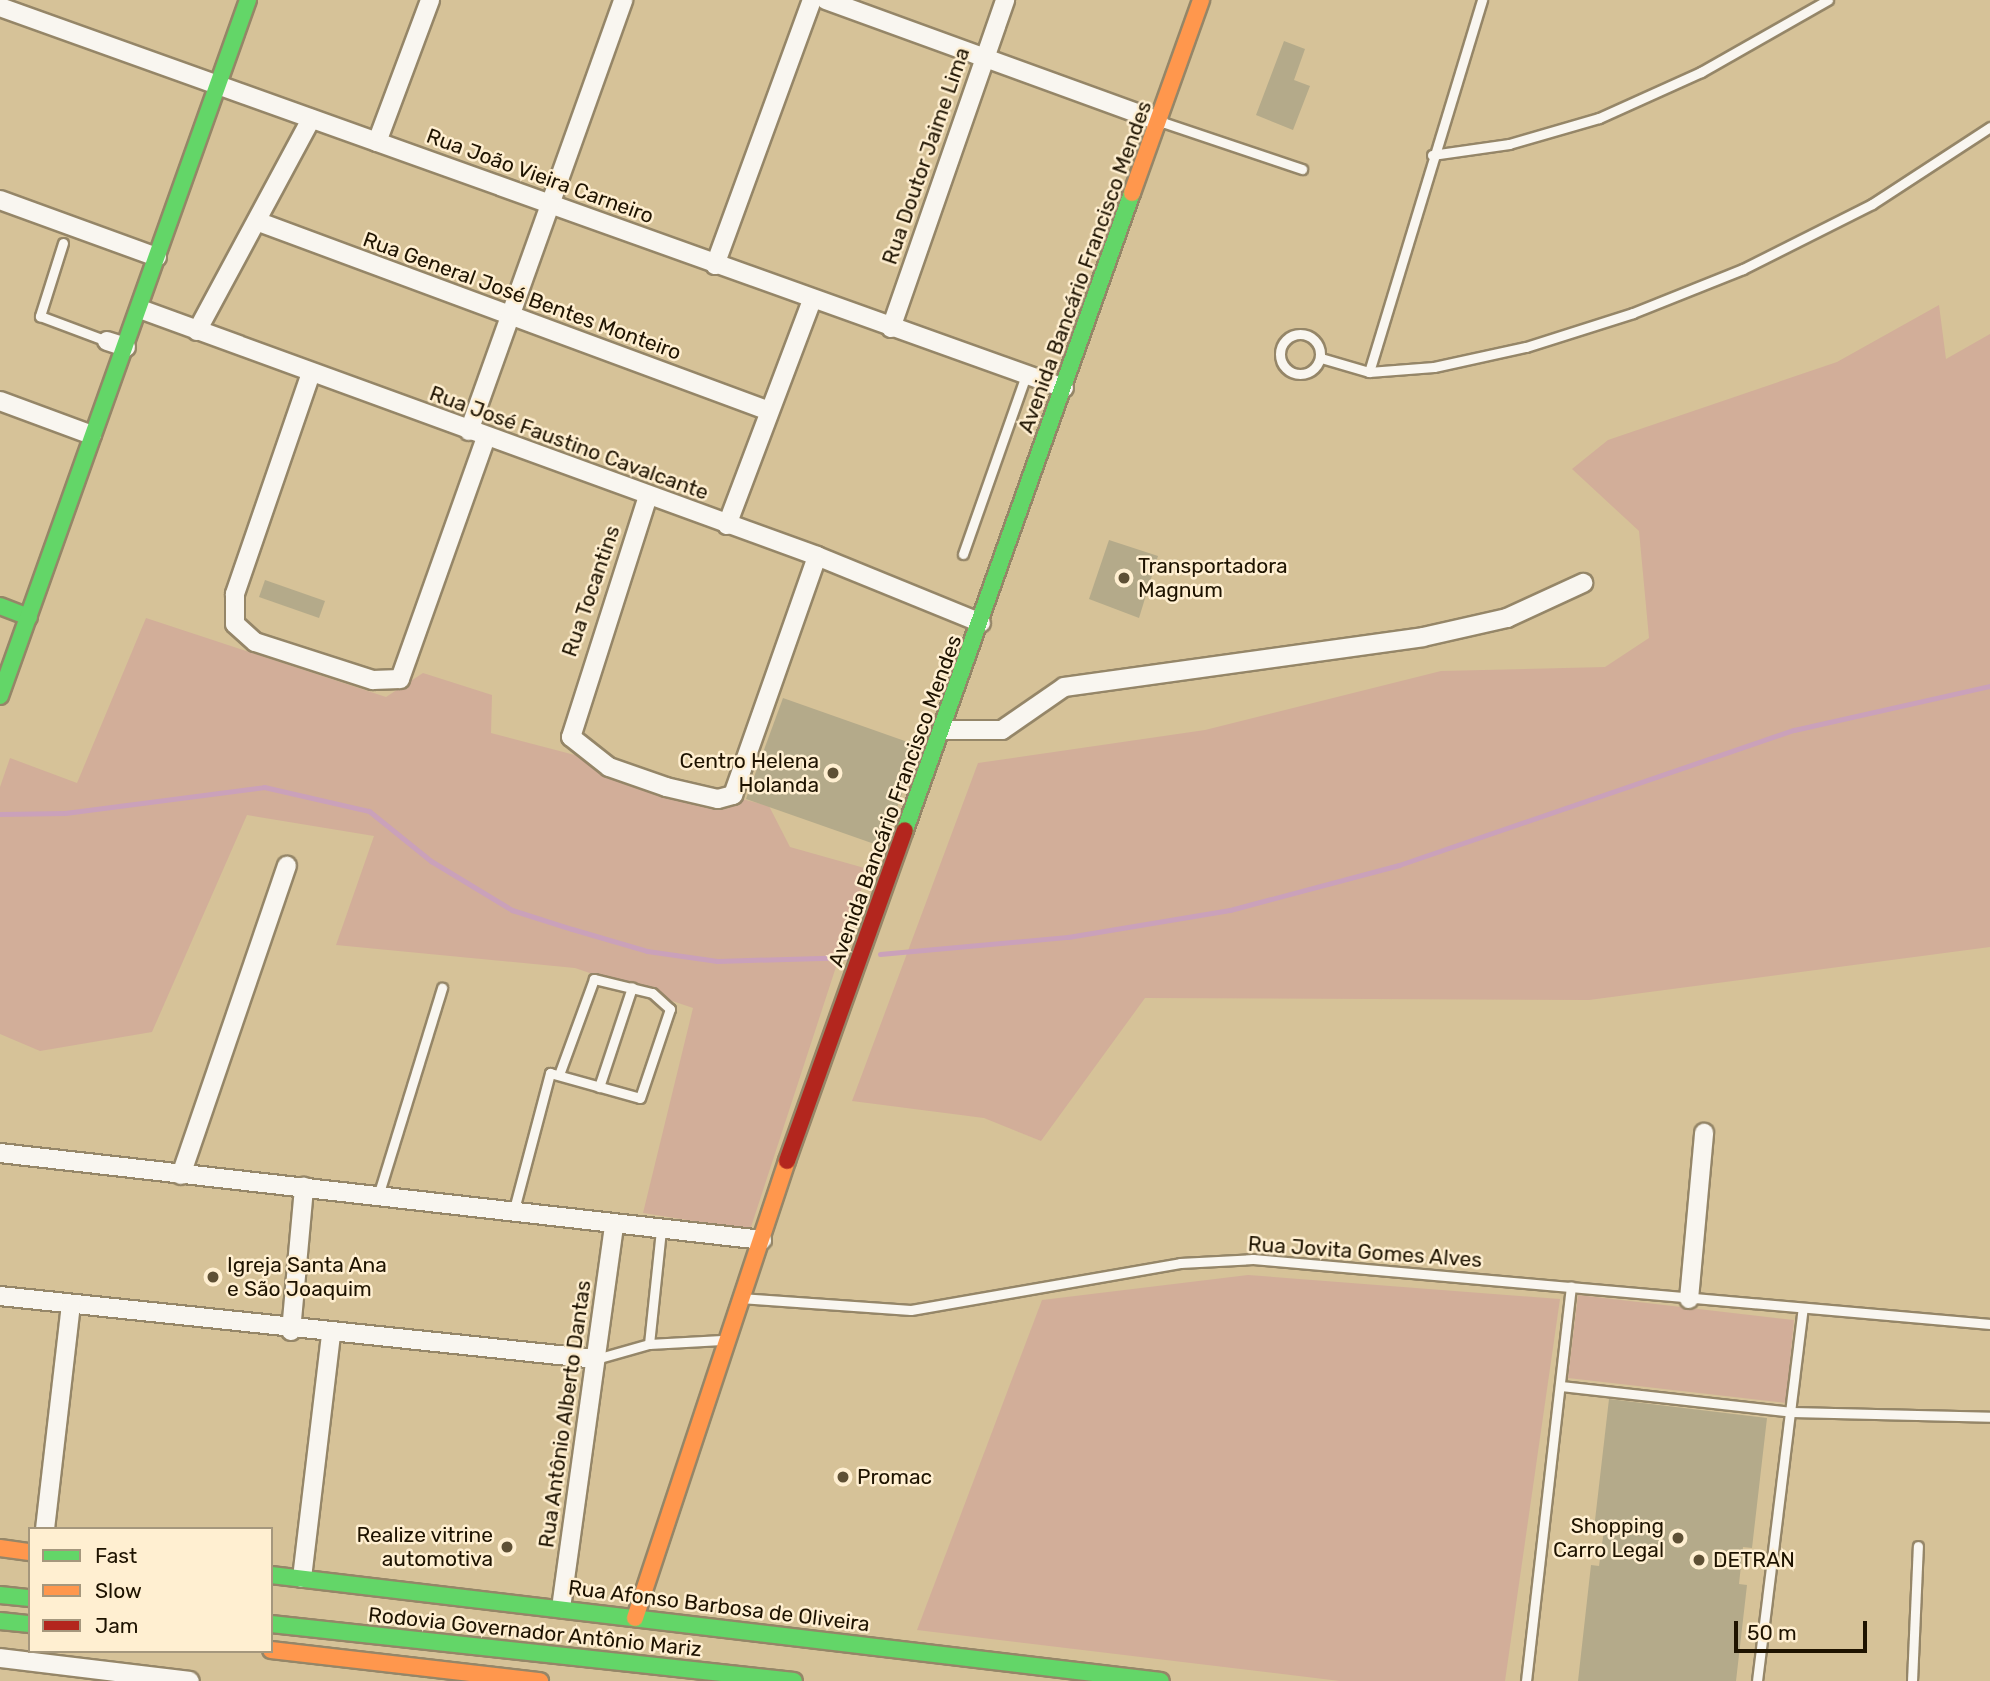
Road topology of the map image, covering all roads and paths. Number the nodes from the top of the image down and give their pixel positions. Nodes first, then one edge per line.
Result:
1 (248, 0) edge
2 (430, 0) edge
3 (623, 0) edge
4 (812, 0) edge
5 (826, 0) edge
6 (1005, 0) edge
7 (1201, 0) edge
8 (1482, 0) edge
9 (1828, 0) edge
10 (0, 7) edge
11 (984, 59) junction
12 (218, 87) junction
13 (311, 119) junction
14 (1159, 121) junction
15 (1990, 127) edge
16 (377, 142) junction
17 (1432, 155) junction
18 (1303, 169) dead end
19 (0, 200) edge
20 (550, 202) junction
21 (259, 222) junction
22 (69, 225) junction
23 (63, 243) joint
24 (157, 257) junction
25 (715, 265) junction
26 (812, 300) junction
27 (140, 309) junction
28 (509, 316) junction
29 (891, 328) junction
30 (197, 331) junction
31 (107, 341) joint
32 (126, 347) junction
33 (1321, 358) junction
34 (1369, 372) junction
35 (311, 373) junction
36 (1026, 375) junction
37 (1064, 388) junction
38 (0, 401) edge
39 (769, 411) junction
40 (469, 431) junction
41 (92, 435) junction
42 (486, 438) junction
43 (648, 496) junction
44 (727, 525) junction
45 (963, 554) dead end
46 (817, 556) junction
47 (1583, 583) dead end
48 (0, 606) edge
49 (29, 617) junction
50 (981, 623) junction
51 (0, 696) edge
52 (943, 730) junction
53 (287, 866) dead end
54 (632, 987) junction
55 (442, 988) dead end
56 (559, 1072) junction
57 (599, 1087) junction
58 (1704, 1133) dead end
59 (0, 1153) edge
60 (181, 1175) junction
61 (303, 1187) junction
62 (378, 1196) junction
63 (513, 1213) junction
64 (614, 1226) junction
65 (661, 1230) junction
66 (762, 1240) junction
67 (1571, 1287) junction
68 (0, 1296) edge
69 (740, 1298) junction
70 (1689, 1300) junction
71 (71, 1305) junction
72 (1802, 1312) junction
73 (1990, 1324) edge
74 (291, 1331) junction
75 (331, 1334) junction
76 (723, 1340) junction
77 (649, 1344) junction
78 (596, 1359) junction
79 (1560, 1386) junction
80 (1792, 1412) junction
81 (1990, 1417) edge
82 (45, 1527) edge
83 (1918, 1546) dead end
84 (0, 1548) edge
85 (28, 1552) edge
86 (273, 1575) edge
87 (302, 1578) junction
88 (0, 1595) edge
89 (28, 1598) edge
90 (561, 1608) junction
91 (635, 1618) junction
92 (0, 1621) edge
93 (274, 1623) edge
94 (28, 1624) edge
95 (273, 1650) edge
96 (0, 1658) edge
97 (190, 1681) edge
98 (540, 1681) edge
99 (794, 1681) edge
100 (1161, 1681) edge
101 (1526, 1681) edge
102 (1757, 1681) edge
103 (1912, 1681) edge

1 - 12 main road
2 - 16 street
3 - 20 street
4 - 25 street
5 - 11 street
6 - 11 street, Rua Doutor Jaime Lima
7 - 14 main road, Avenida Bancário Francisco Mendes
8 - 17 lane
9 - 17 lane
10 - 12 street, Rua João Vieira Carneiro
11 - 14 street
11 - 29 street, Rua Doutor Jaime Lima
12 - 13 street, Rua João Vieira Carneiro
12 - 24 main road
13 - 16 street, Rua João Vieira Carneiro
13 - 21 street
14 - 18 lane
14 - 37 main road, Avenida Bancário Francisco Mendes
15 - 34 lane
16 - 20 street, Rua João Vieira Carneiro
17 - 34 lane
19 - 22 street
20 - 25 street, Rua João Vieira Carneiro
20 - 28 street
21 - 28 street, Rua General José Bentes Monteiro
21 - 30 street
22 - 23 street
22 - 24 street
23 - 31 lane
24 - 27 main road
25 - 26 street, Rua João Vieira Carneiro
26 - 29 street, Rua João Vieira Carneiro
26 - 39 street
27 - 30 street, Rua José Faustino Cavalcante
27 - 32 main road
28 - 39 street, Rua General José Bentes Monteiro
28 - 40 street
29 - 36 street, Rua João Vieira Carneiro
30 - 35 street, Rua José Faustino Cavalcante
31 - 32 street
32 - 41 main road
33 - 33 lane
33 - 34 lane
35 - 40 street, Rua José Faustino Cavalcante
35 - 42 street
36 - 37 street, Rua João Vieira Carneiro
36 - 45 lane
37 - 50 main road, Avenida Bancário Francisco Mendes
38 - 41 street
39 - 44 street
40 - 42 street, Rua José Faustino Cavalcante
41 - 49 main road
42 - 43 street, Rua José Faustino Cavalcante
43 - 44 street, Rua José Faustino Cavalcante
43 - 46 street, Rua Tocantins
44 - 46 street, Rua José Faustino Cavalcante
46 - 50 street, Rua José Faustino Cavalcante
47 - 52 street
48 - 49 main road
49 - 51 main road
50 - 52 main road, Avenida Bancário Francisco Mendes
52 - 66 main road, Avenida Bancário Francisco Mendes
53 - 60 street
54 - 56 lane
54 - 57 lane
54 - 57 lane
55 - 62 lane
56 - 57 lane
56 - 63 lane
58 - 70 street
59 - 60 street
60 - 61 street
61 - 62 street
61 - 74 street
62 - 63 street
63 - 64 street
64 - 65 street
64 - 78 street, Rua Antônio Alberto Dantas
65 - 66 street
65 - 77 lane
66 - 69 main road, Avenida Bancário Francisco Mendes
67 - 69 lane, Rua Jovita Gomes Alves
67 - 70 lane, Rua Jovita Gomes Alves
67 - 79 lane
68 - 71 street
69 - 76 main road, Avenida Bancário Francisco Mendes
70 - 72 lane, Rua Jovita Gomes Alves
71 - 74 street
71 - 82 street
72 - 73 lane, Rua Jovita Gomes Alves
72 - 80 lane
74 - 75 street
75 - 78 street
75 - 87 street
76 - 77 lane
76 - 91 main road, Avenida Bancário Francisco Mendes
77 - 78 lane
78 - 90 street, Rua Antônio Alberto Dantas
79 - 80 lane
79 - 101 lane
80 - 81 lane
80 - 102 lane
83 - 103 lane
84 - 85 main road
86 - 87 main road, Rua Afonso Barbosa de Oliveira
87 - 90 main road, Rua Afonso Barbosa de Oliveira
88 - 89 main road
90 - 91 main road, Rua Afonso Barbosa de Oliveira
91 - 100 main road, Rua Afonso Barbosa de Oliveira
92 - 94 main road
93 - 99 main road, Rodovia Governador Antônio Mariz
95 - 98 main road
96 - 97 street

